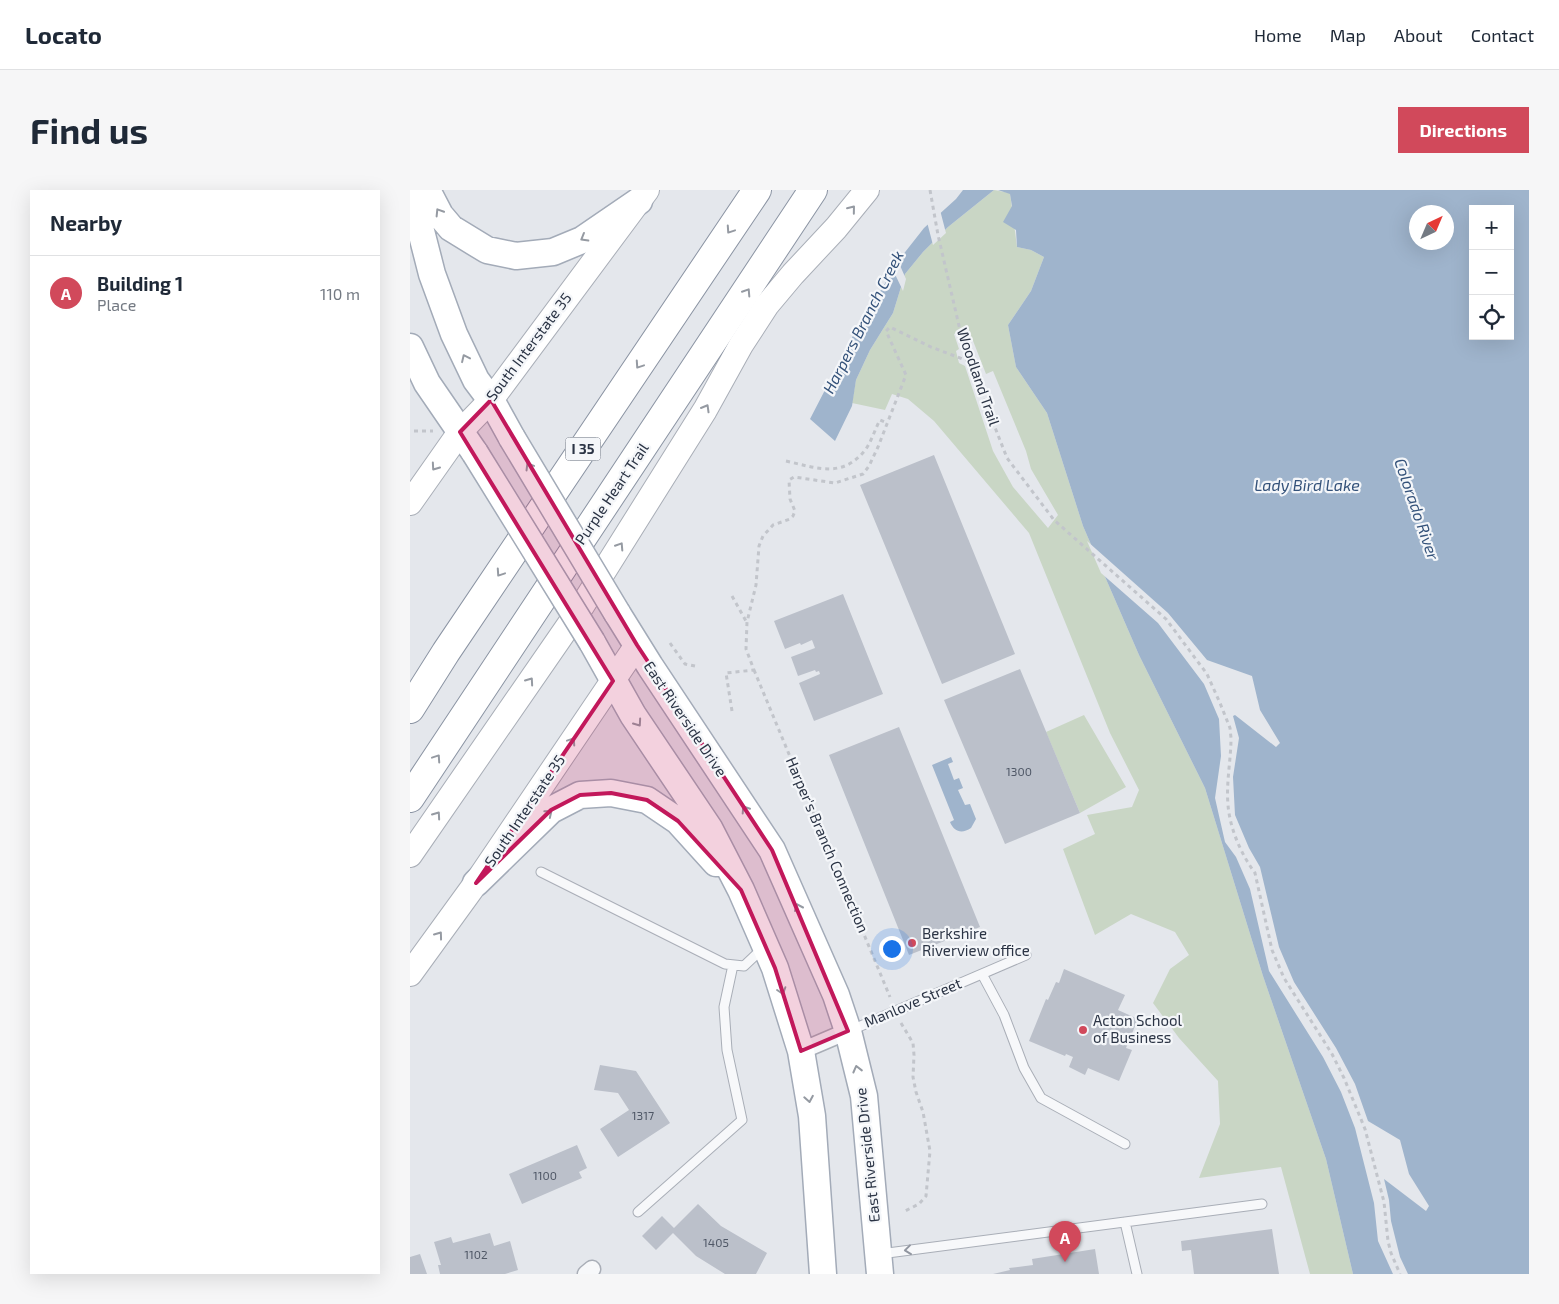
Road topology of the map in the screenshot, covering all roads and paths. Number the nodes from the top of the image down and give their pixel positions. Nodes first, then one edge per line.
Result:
1 (415, 190) edge
2 (427, 190) edge
3 (757, 190) edge
4 (813, 190) edge
5 (867, 190) edge
6 (930, 190) edge
7 (643, 196) edge
8 (410, 348) edge
9 (969, 361) junction
10 (491, 400) junction
11 (888, 423) junction
12 (414, 432) dead end
13 (433, 432) dead end
14 (460, 432) junction
15 (786, 461) dead end
16 (410, 503) edge
17 (732, 596) dead end
18 (747, 622) junction
19 (670, 643) dead end
20 (636, 645) junction
21 (695, 666) dead end
22 (754, 670) junction
23 (613, 681) junction
24 (410, 709) edge
25 (732, 711) dead end
26 (410, 798) edge
27 (410, 855) edge
28 (541, 872) dead end
29 (476, 883) junction
30 (741, 890) junction
31 (765, 946) junction
32 (1026, 955) dead end
33 (733, 965) junction
34 (410, 974) edge
35 (982, 974) junction
36 (894, 1012) junction
37 (848, 1032) junction
38 (800, 1051) junction
39 (1125, 1144) dead end
40 (1262, 1204) dead end
41 (638, 1212) dead end
42 (903, 1212) dead end
43 (1125, 1222) junction
44 (879, 1264) edge
45 (823, 1274) edge
46 (1137, 1274) edge
47 (1400, 1274) edge

10 -> 1 main road, East Riverside Drive
7 -> 2 main road
3 -> 24 highway, I 35
26 -> 4 highway, Purple Heart Trail
27 -> 5 main road
6 - 9 path, Woodland Trail
7 - 10 main road, South Interstate 35
8 - 14 main road
9 - 11 path, Harper's Branch Connection
9 - 47 path, Woodland Trail
10 - 14 main road, South Interstate 35
20 -> 10 main road, East Riverside Drive, bridge
11 - 15 path
11 - 18 path, Harper's Branch Connection
12 - 13 path
14 -> 16 main road, South Interstate 35
14 - 23 main road, bridge
17 - 18 path
18 - 22 path, Harper's Branch Connection
19 - 21 path
20 - 23 main road, South Interstate 35
37 -> 20 main road, East Riverside Drive
22 - 25 path
22 - 36 path, Harper's Branch Connection
29 -> 23 main road, South Interstate 35
23 -> 30 main road
28 - 33 lane
29 -> 30 main road
34 -> 29 main road, South Interstate 35
30 - 31 main road
31 - 33 lane
31 -> 38 main road
32 - 35 lane, Manlove Street
33 - 41 lane
35 - 36 lane, Manlove Street
35 - 39 lane
36 - 37 lane, Manlove Street
36 - 42 path, Harper's Branch Connection
37 - 38 street, Manlove Street
44 -> 37 main road, East Riverside Drive
38 -> 45 main road
40 - 43 lane
43 -> 44 lane
43 - 46 lane

